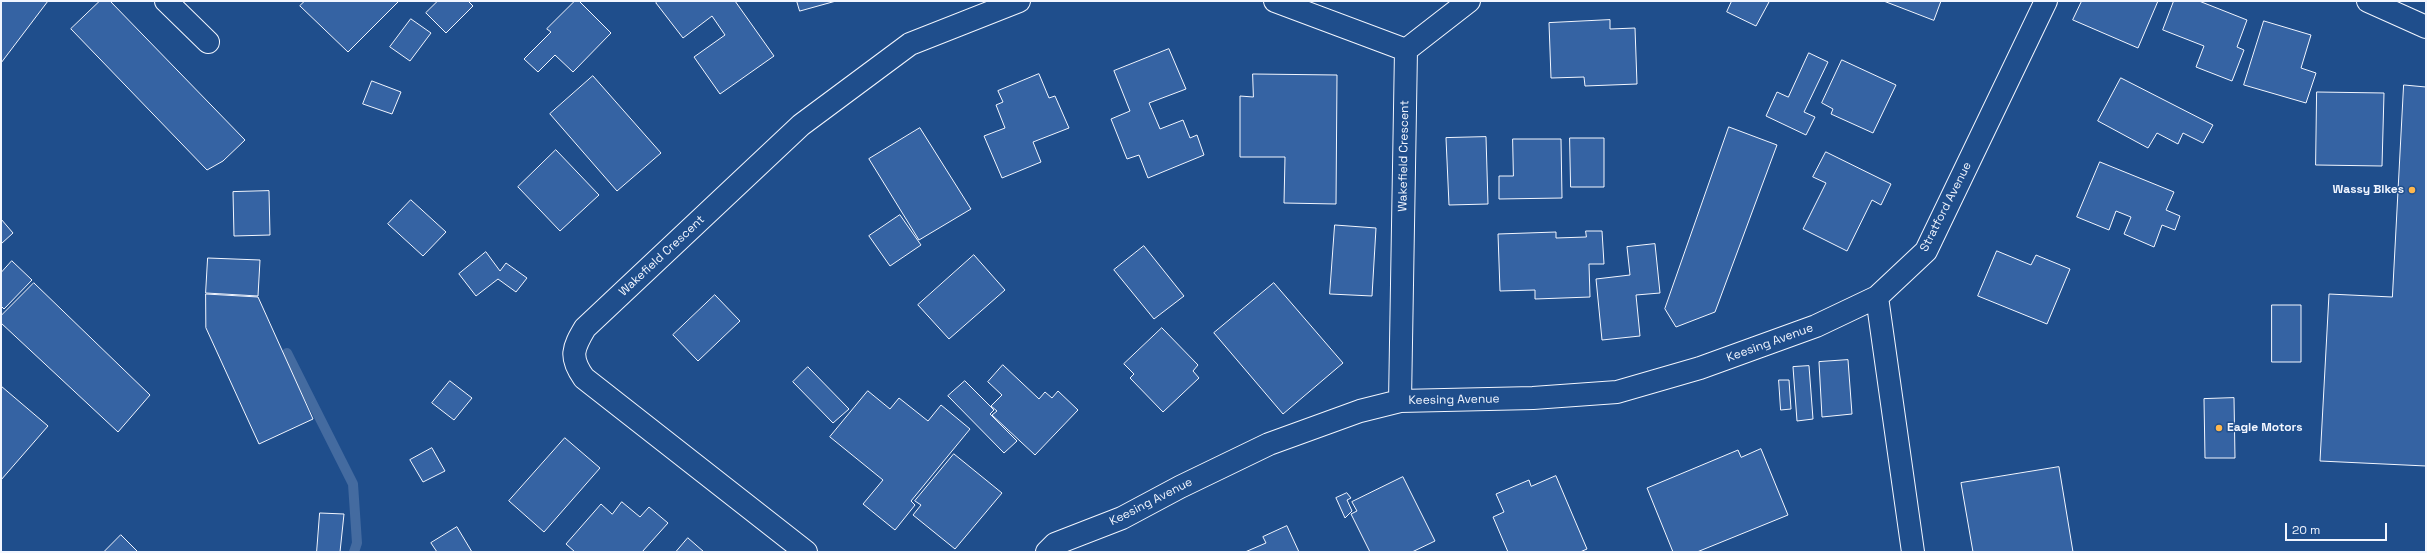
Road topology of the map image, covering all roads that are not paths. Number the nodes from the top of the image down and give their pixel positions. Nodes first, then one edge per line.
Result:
1 (166, 1) edge
2 (1019, 1) edge
3 (1275, 1) edge
4 (1469, 1) edge
5 (2046, 1) edge
6 (2368, 1) edge
7 (2426, 27) edge
8 (208, 42) dead end
9 (1406, 50) junction
10 (1877, 298) junction
11 (1400, 401) junction
12 (806, 552) edge
13 (1047, 552) edge
14 (1913, 552) edge

1 - 8 street
2 - 12 street, Wakefield Crescent
3 - 9 street
4 - 9 street
5 - 10 street, Stratford Avenue
6 - 7 street
9 - 11 street, Wakefield Crescent
10 - 11 street, Keesing Avenue
10 - 14 street
11 - 13 street, Keesing Avenue

